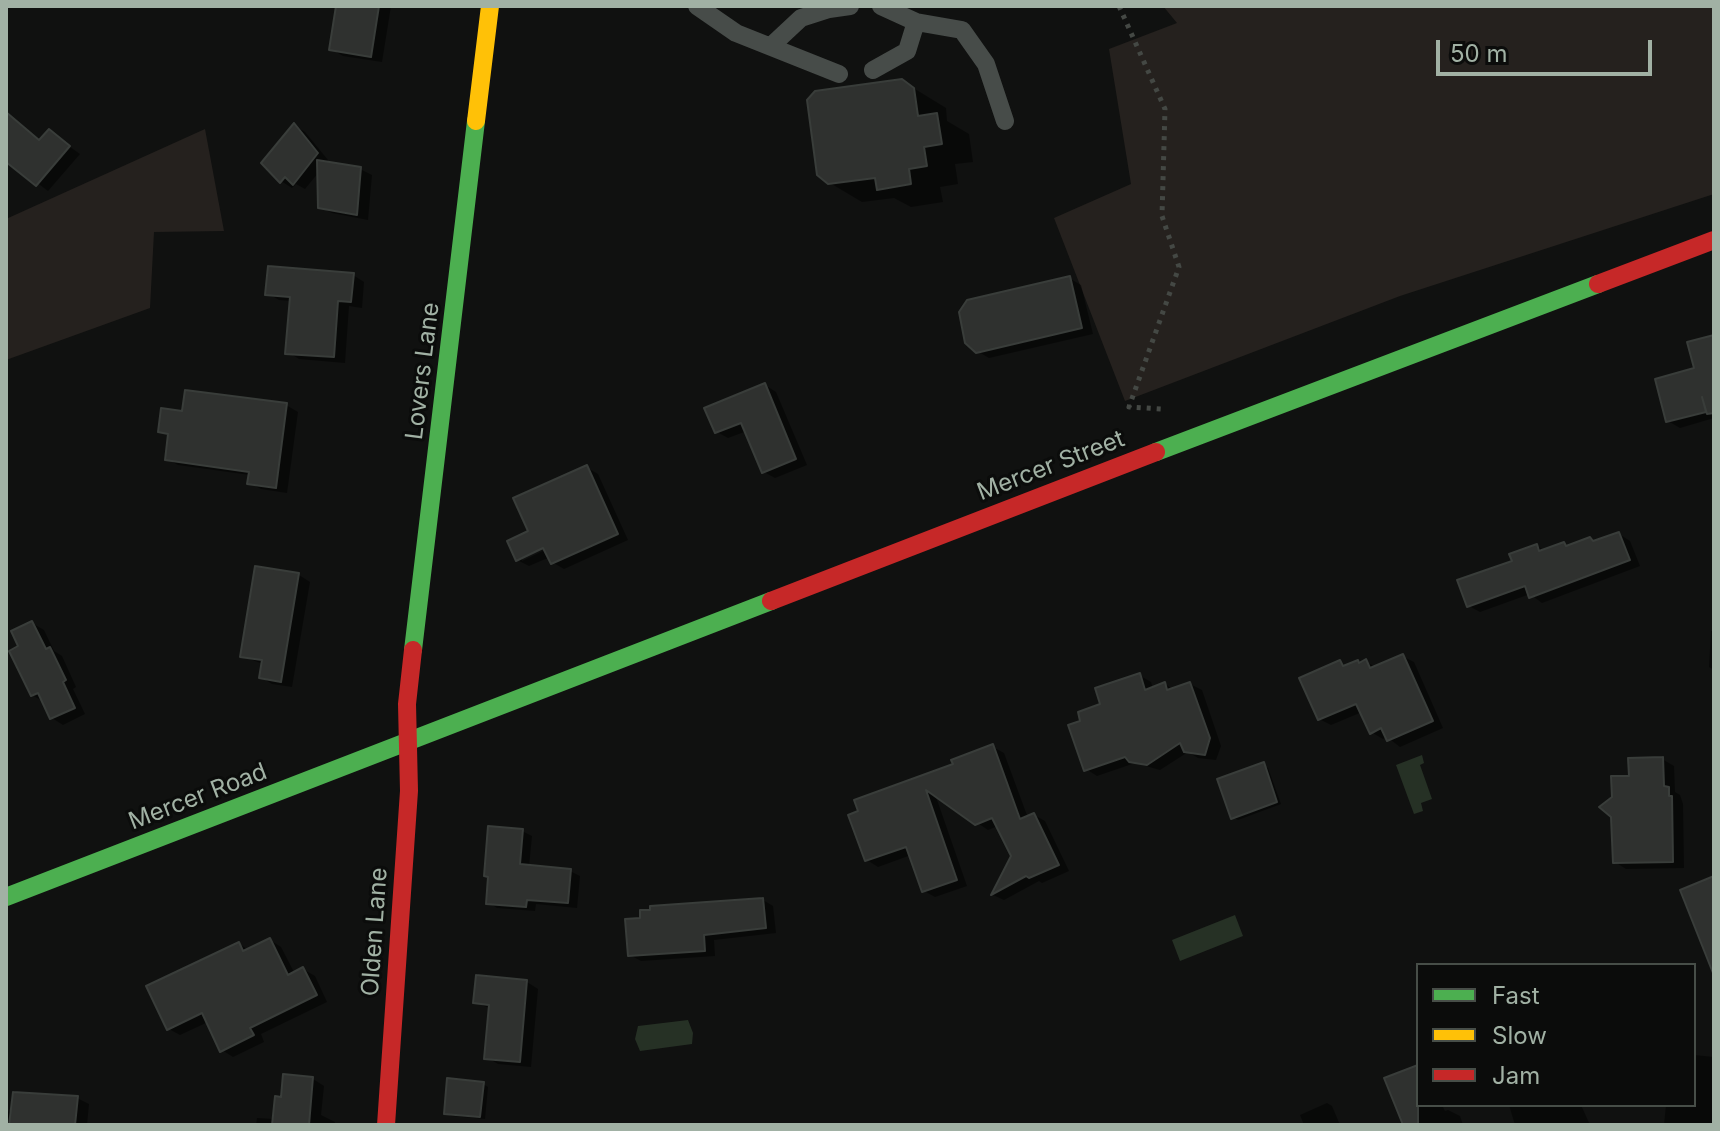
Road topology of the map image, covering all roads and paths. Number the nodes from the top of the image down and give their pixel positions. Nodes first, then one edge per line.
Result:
1 (490, 6) edge
2 (697, 6) edge
3 (850, 6) edge
4 (881, 6) edge
5 (1119, 6) edge
6 (916, 22) junction
7 (771, 46) junction
8 (873, 70) dead end
9 (839, 74) dead end
10 (1005, 121) dead end
11 (1714, 240) edge
12 (1168, 409) dead end
13 (408, 742) junction
14 (6, 897) edge
15 (386, 1125) edge

1 - 13 main road, Lovers Lane
2 - 7 lane
3 - 7 lane
4 - 6 lane
5 - 12 path
6 - 8 lane
6 - 10 lane
7 - 9 lane
11 - 13 main road, Mercer Street
13 - 14 main road, Mercer Road
13 - 15 main road, Olden Lane

